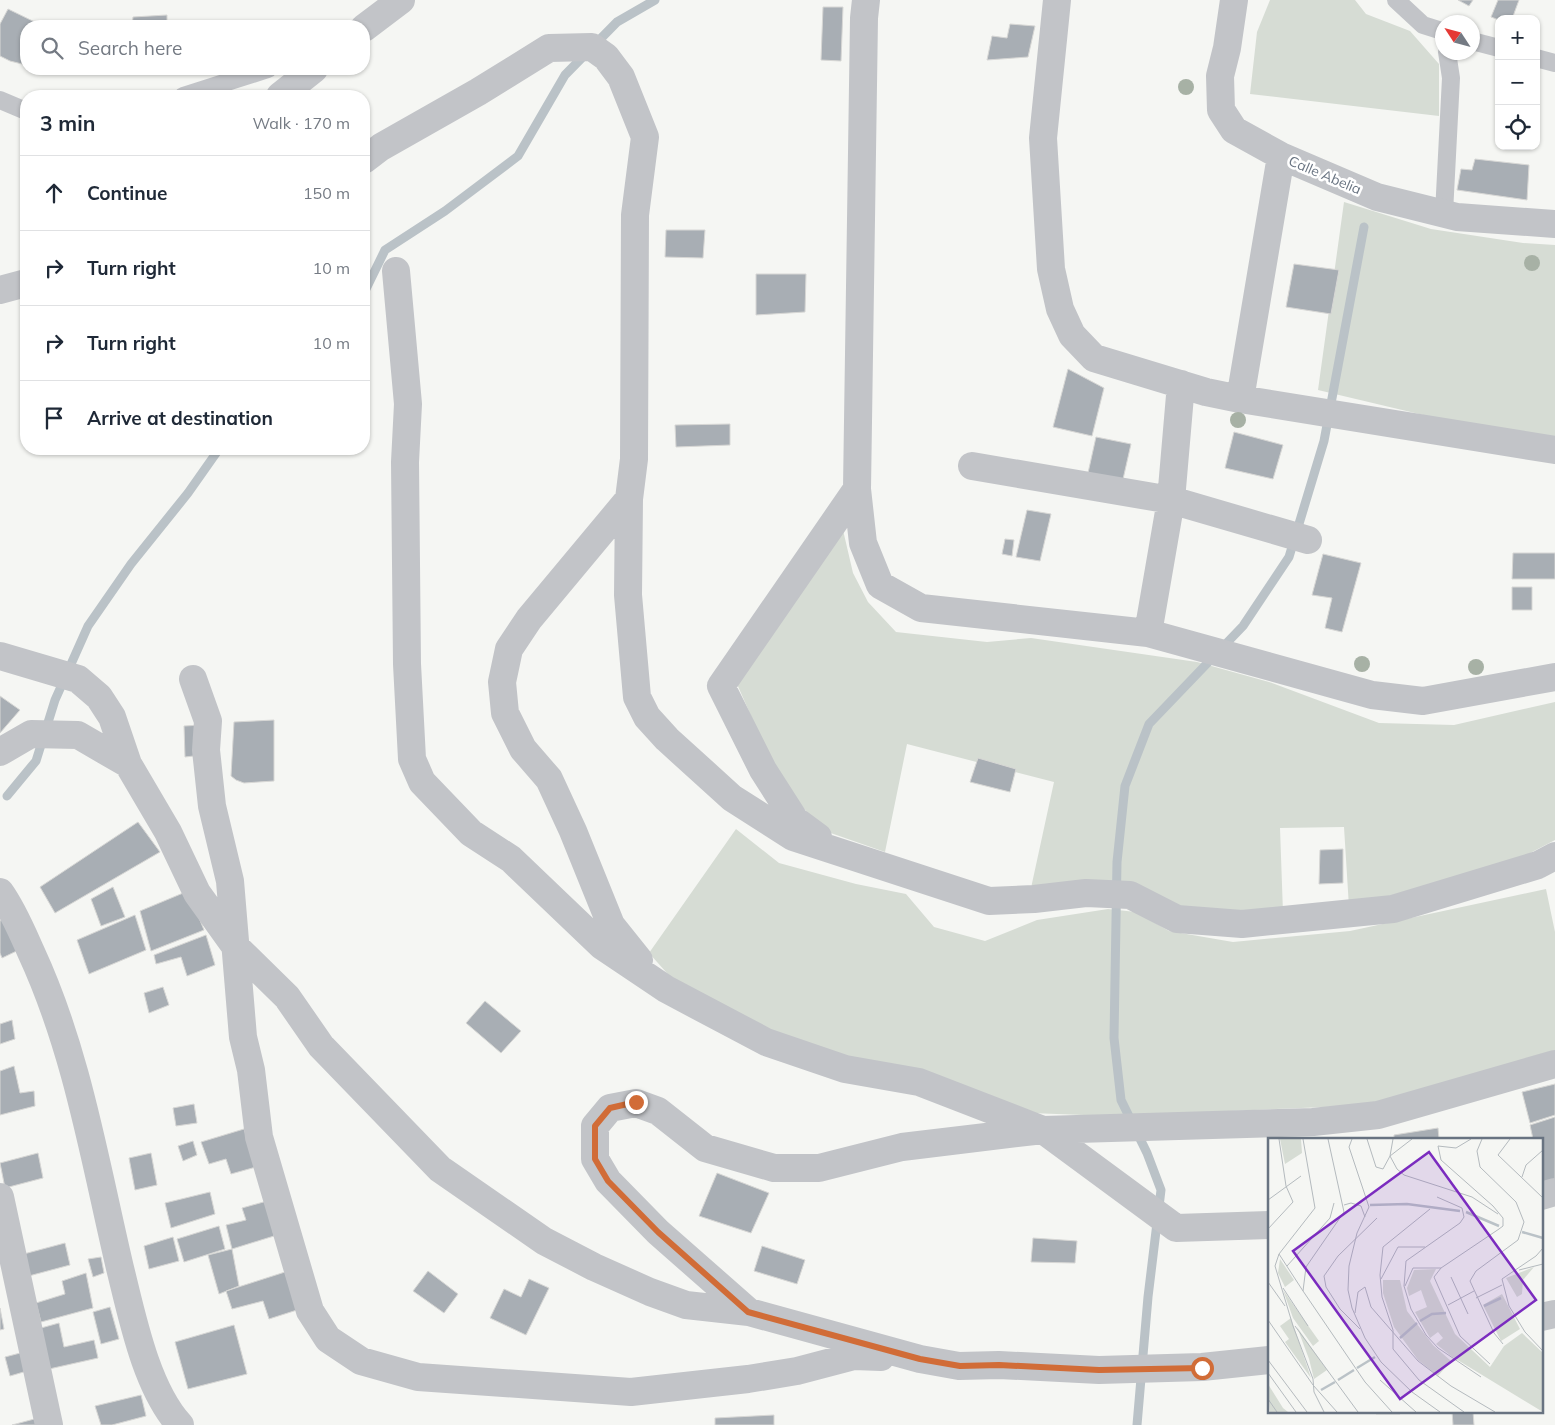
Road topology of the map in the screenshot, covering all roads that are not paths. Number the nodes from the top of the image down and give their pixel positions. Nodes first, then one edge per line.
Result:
1 (401, 0) edge
2 (866, 0) edge
3 (1057, 0) edge
4 (1234, 0) edge
5 (1251, 0) edge
6 (1396, 0) edge
7 (370, 23) edge
8 (1435, 29) edge
9 (1480, 43) edge
10 (1495, 47) edge
11 (1227, 48) junction
12 (1540, 59) edge
13 (1448, 60) edge
14 (1555, 63) edge
15 (249, 75) edge
16 (306, 75) edge
17 (203, 90) edge
18 (288, 90) edge
19 (0, 100) edge
20 (20, 108) edge
21 (370, 155) edge
22 (1281, 156) junction
23 (1444, 214) junction
24 (1555, 224) edge
25 (396, 270) dead end
26 (20, 285) edge
27 (0, 290) edge
28 (1181, 384) junction
29 (1240, 399) junction
30 (1555, 450) edge
31 (972, 466) dead end
32 (858, 489) junction
33 (630, 499) junction
34 (1171, 500) junction
35 (1308, 540) dead end
36 (1148, 633) junction
37 (0, 656) edge
38 (1555, 677) edge
39 (193, 680) dead end
40 (0, 752) edge
41 (128, 764) junction
42 (838, 852) junction
43 (1555, 856) edge
44 (0, 892) edge
45 (235, 946) junction
46 (666, 989) junction
47 (287, 997) junction
48 (241, 1012) junction
49 (1555, 1064) edge
50 (1043, 1130) junction
51 (1555, 1192) edge
52 (1542, 1196) edge
53 (0, 1197) edge
54 (1268, 1225) edge
55 (748, 1312) junction
56 (1555, 1314) edge
57 (1542, 1317) edge
58 (920, 1359) junction
59 (1268, 1360) edge
60 (49, 1425) edge
61 (180, 1425) edge

1 - 7 street
2 - 32 street
3 - 28 street
4 - 11 street, Calle Abelia
5 - 11 street
6 - 8 lane
9 - 10 lane
11 - 22 street, Calle Abelia
12 - 14 lane
13 - 23 lane
15 - 17 lane
16 - 18 street
19 - 20 lane
21 - 33 street
22 - 23 street, Calle Abelia
22 - 29 street
23 - 24 street, Calle Abelia
25 - 46 street
26 - 27 street
28 - 29 street
28 - 34 street
29 - 30 street
31 - 34 street
32 - 36 street
32 - 42 street
33 - 42 street
33 - 46 street
34 - 35 street
34 - 36 street
36 - 38 street
37 - 41 street
39 - 45 street
40 - 41 street
41 - 45 street
42 - 43 street
44 - 61 street
45 - 47 street
45 - 48 street
46 - 50 street
47 - 48 street
47 - 55 street
48 - 58 street
49 - 50 street
50 - 54 street
50 - 55 street
51 - 52 street
53 - 60 street
55 - 58 street
56 - 57 street
58 - 59 street

